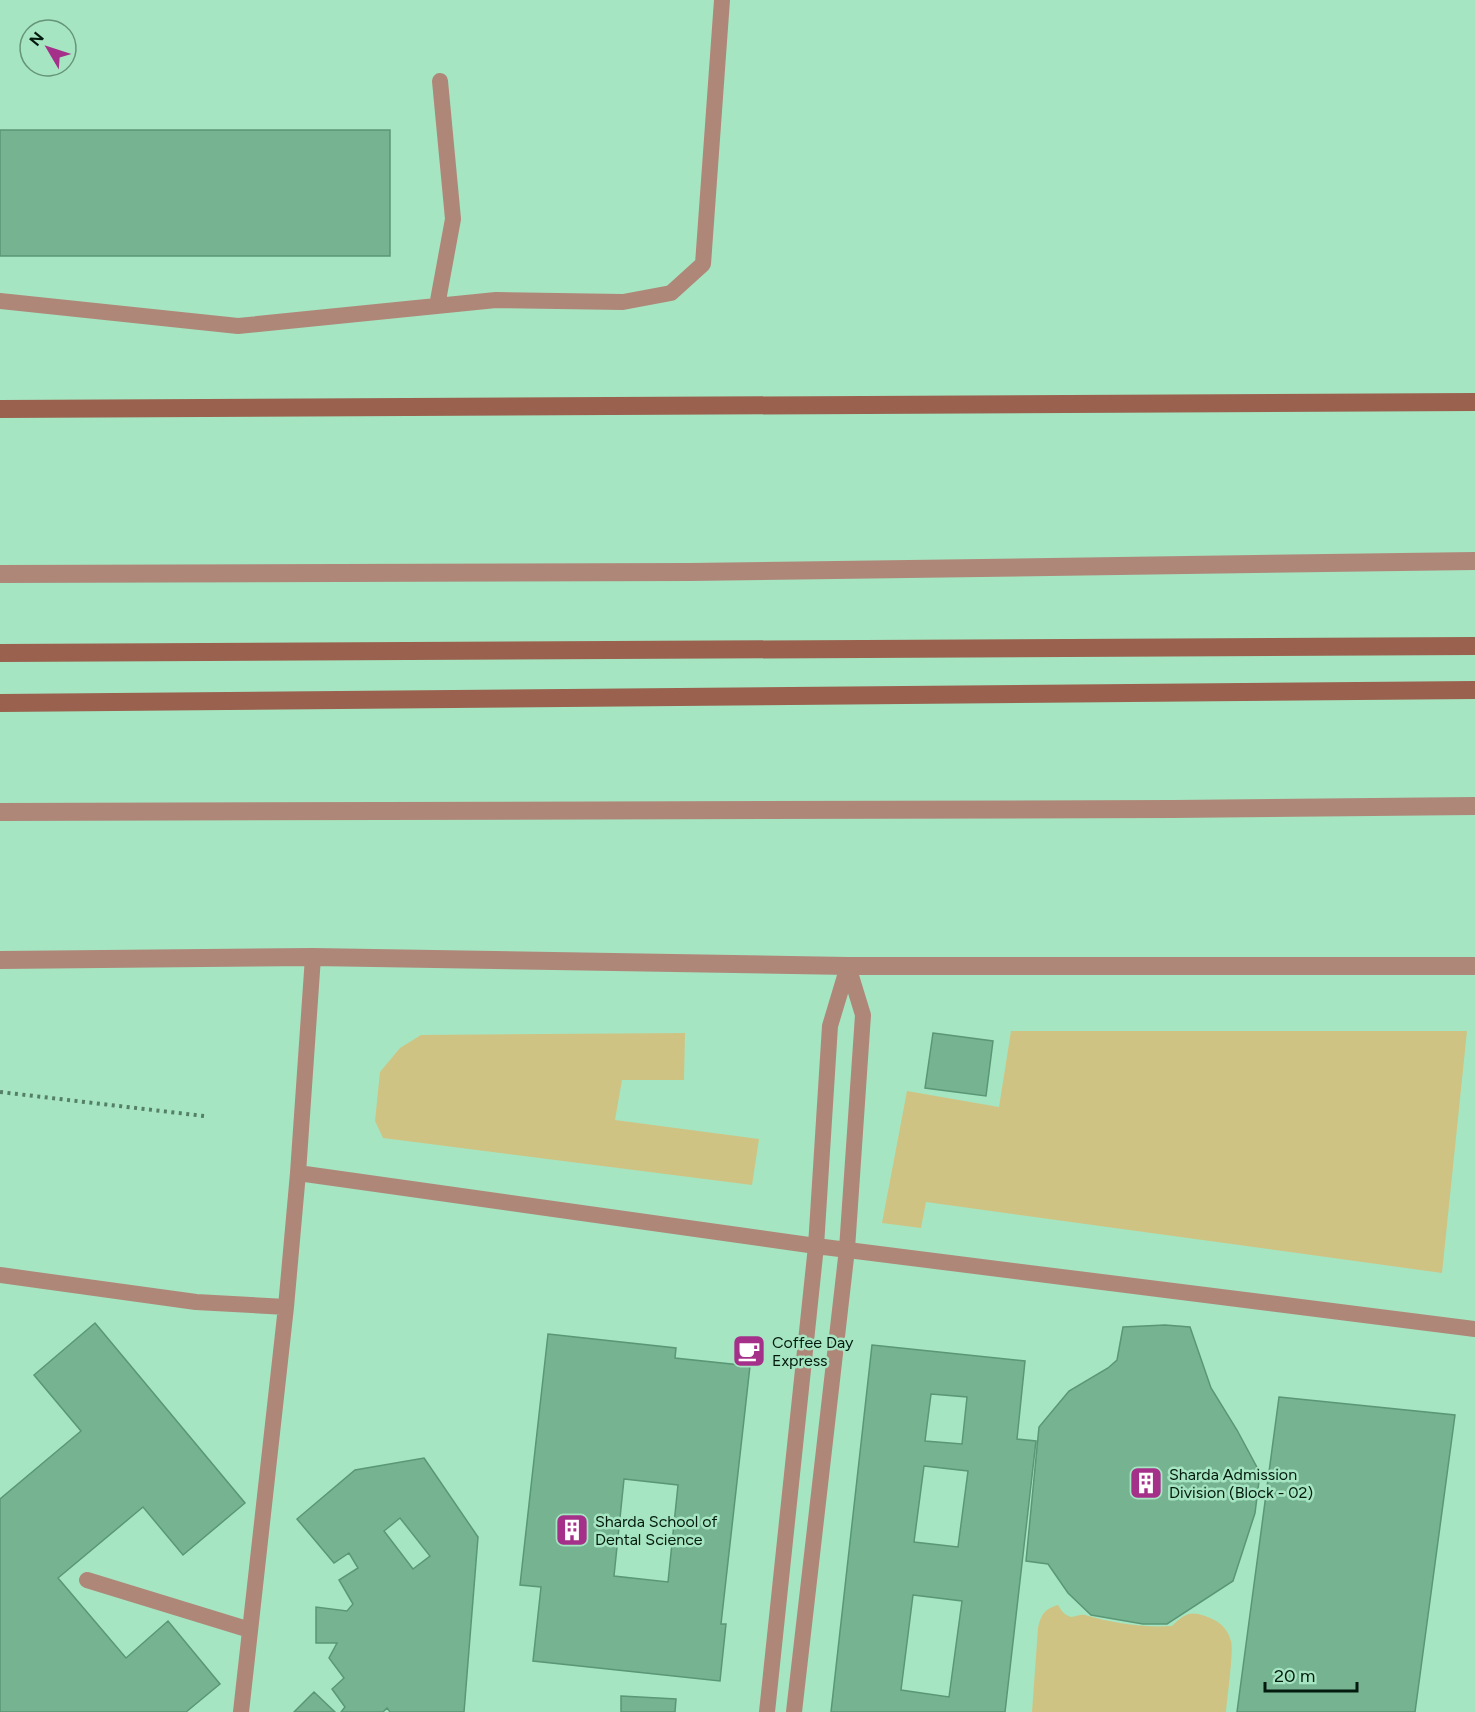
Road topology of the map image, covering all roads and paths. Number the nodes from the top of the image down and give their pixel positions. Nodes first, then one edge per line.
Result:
1 (722, 0) edge
2 (440, 81) dead end
3 (0, 301) edge
4 (437, 306) junction
5 (1475, 402) edge
6 (0, 409) edge
7 (1475, 561) edge
8 (0, 574) edge
9 (1475, 646) edge
10 (0, 653) edge
11 (1475, 690) edge
12 (0, 704) edge
13 (1475, 806) edge
14 (0, 812) edge
15 (313, 957) junction
16 (0, 960) edge
17 (848, 966) junction
18 (1475, 966) edge
19 (0, 1092) edge
20 (204, 1116) dead end
21 (298, 1173) junction
22 (816, 1246) junction
23 (847, 1250) junction
24 (0, 1275) edge
25 (286, 1307) junction
26 (1475, 1329) edge
27 (87, 1580) dead end
28 (250, 1630) junction
29 (241, 1712) edge
30 (767, 1712) edge
31 (794, 1712) edge

1 - 4 lane
2 - 4 lane
3 - 4 lane
5 - 6 street
7 - 8 street
9 - 10 street
11 - 12 street
13 - 14 street
15 - 16 street
15 - 17 street
15 - 21 lane
17 - 18 street
17 - 22 lane
17 - 23 lane
19 - 20 path
21 - 22 lane
21 - 25 lane
22 - 23 lane
22 - 30 lane
23 - 26 lane
23 - 31 lane
24 - 25 lane
25 - 28 lane
27 - 28 lane
28 - 29 lane

